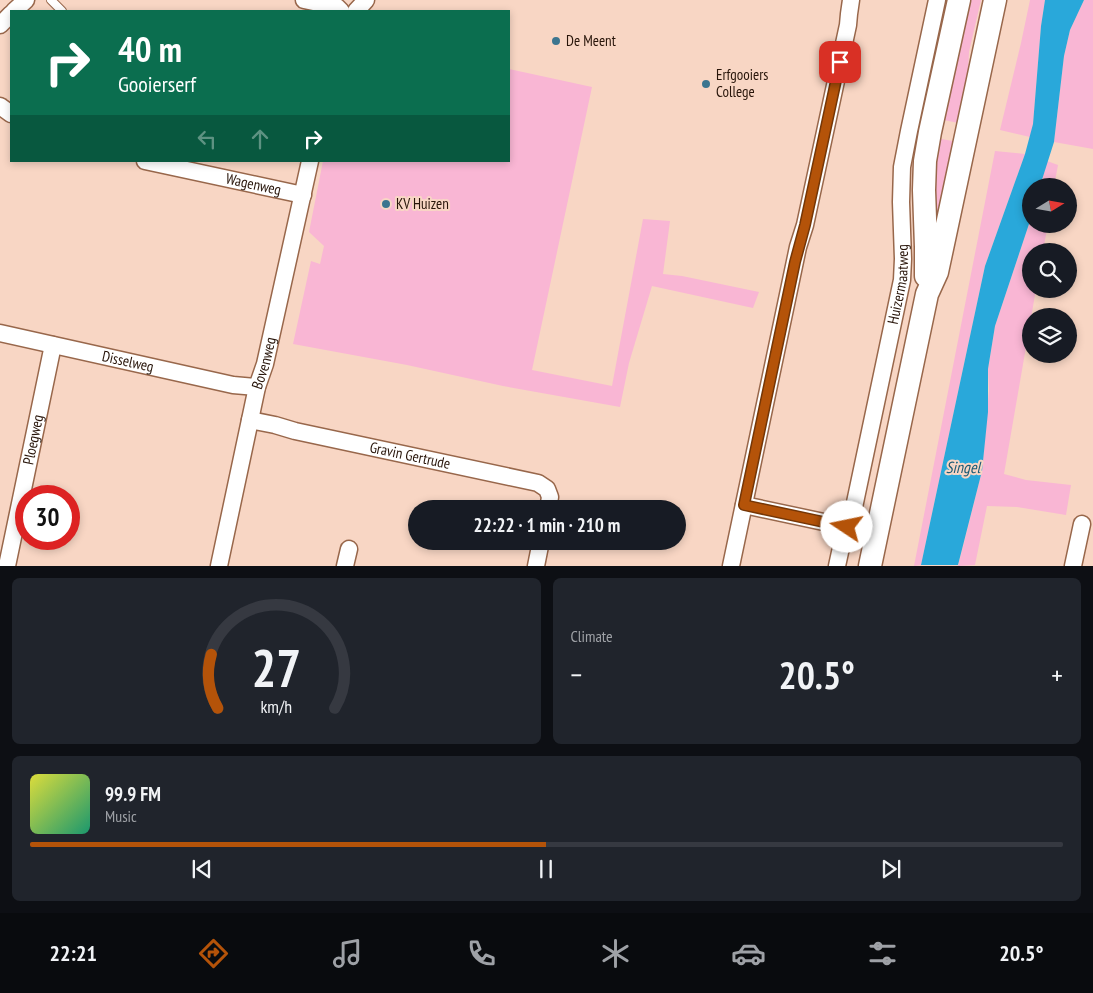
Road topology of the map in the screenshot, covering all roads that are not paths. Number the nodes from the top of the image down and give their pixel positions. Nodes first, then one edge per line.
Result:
1 (26, 0) edge
2 (51, 0) edge
3 (304, 0) edge
4 (366, 0) edge
5 (851, 0) edge
6 (937, 0) edge
7 (959, 0) edge
8 (995, 0) edge
9 (15, 10) edge
10 (61, 10) edge
11 (340, 10) edge
12 (357, 10) edge
13 (10, 15) edge
14 (0, 25) edge
15 (150, 162) edge
16 (310, 162) edge
17 (303, 195) junction
18 (927, 294) junction
19 (0, 333) edge
20 (53, 345) junction
21 (257, 387) junction
22 (250, 420) junction
23 (550, 500) edge
24 (744, 505) junction
25 (1082, 524) dead end
26 (847, 527) junction
27 (349, 549) dead end
28 (539, 550) edge
29 (7, 566) edge
30 (219, 566) edge
31 (345, 566) edge
32 (536, 566) edge
33 (731, 566) edge
34 (837, 566) edge
35 (870, 566) edge
36 (1073, 566) edge

1 - 9 street
2 - 10 lane
3 - 11 street
4 - 12 street
5 - 24 street
6 - 26 street, Huizermaatweg
7 - 18 main road, Huizermaatweg
8 - 18 main road, Huizermaatweg
13 - 14 street
15 - 17 street, Wagenweg
16 - 17 street, Bovenweg
17 - 21 street, Bovenweg
18 - 35 main road, Huizermaatweg
19 - 20 street, Disselweg
20 - 21 street, Disselweg
20 - 29 street, Ploegweg
21 - 22 street, Bovenweg
22 - 23 street, Gravin Gertrude
22 - 30 street, Bovenweg
24 - 26 street
24 - 33 street
25 - 36 street
26 - 34 street, Huizermaatweg
27 - 31 street
28 - 32 street

